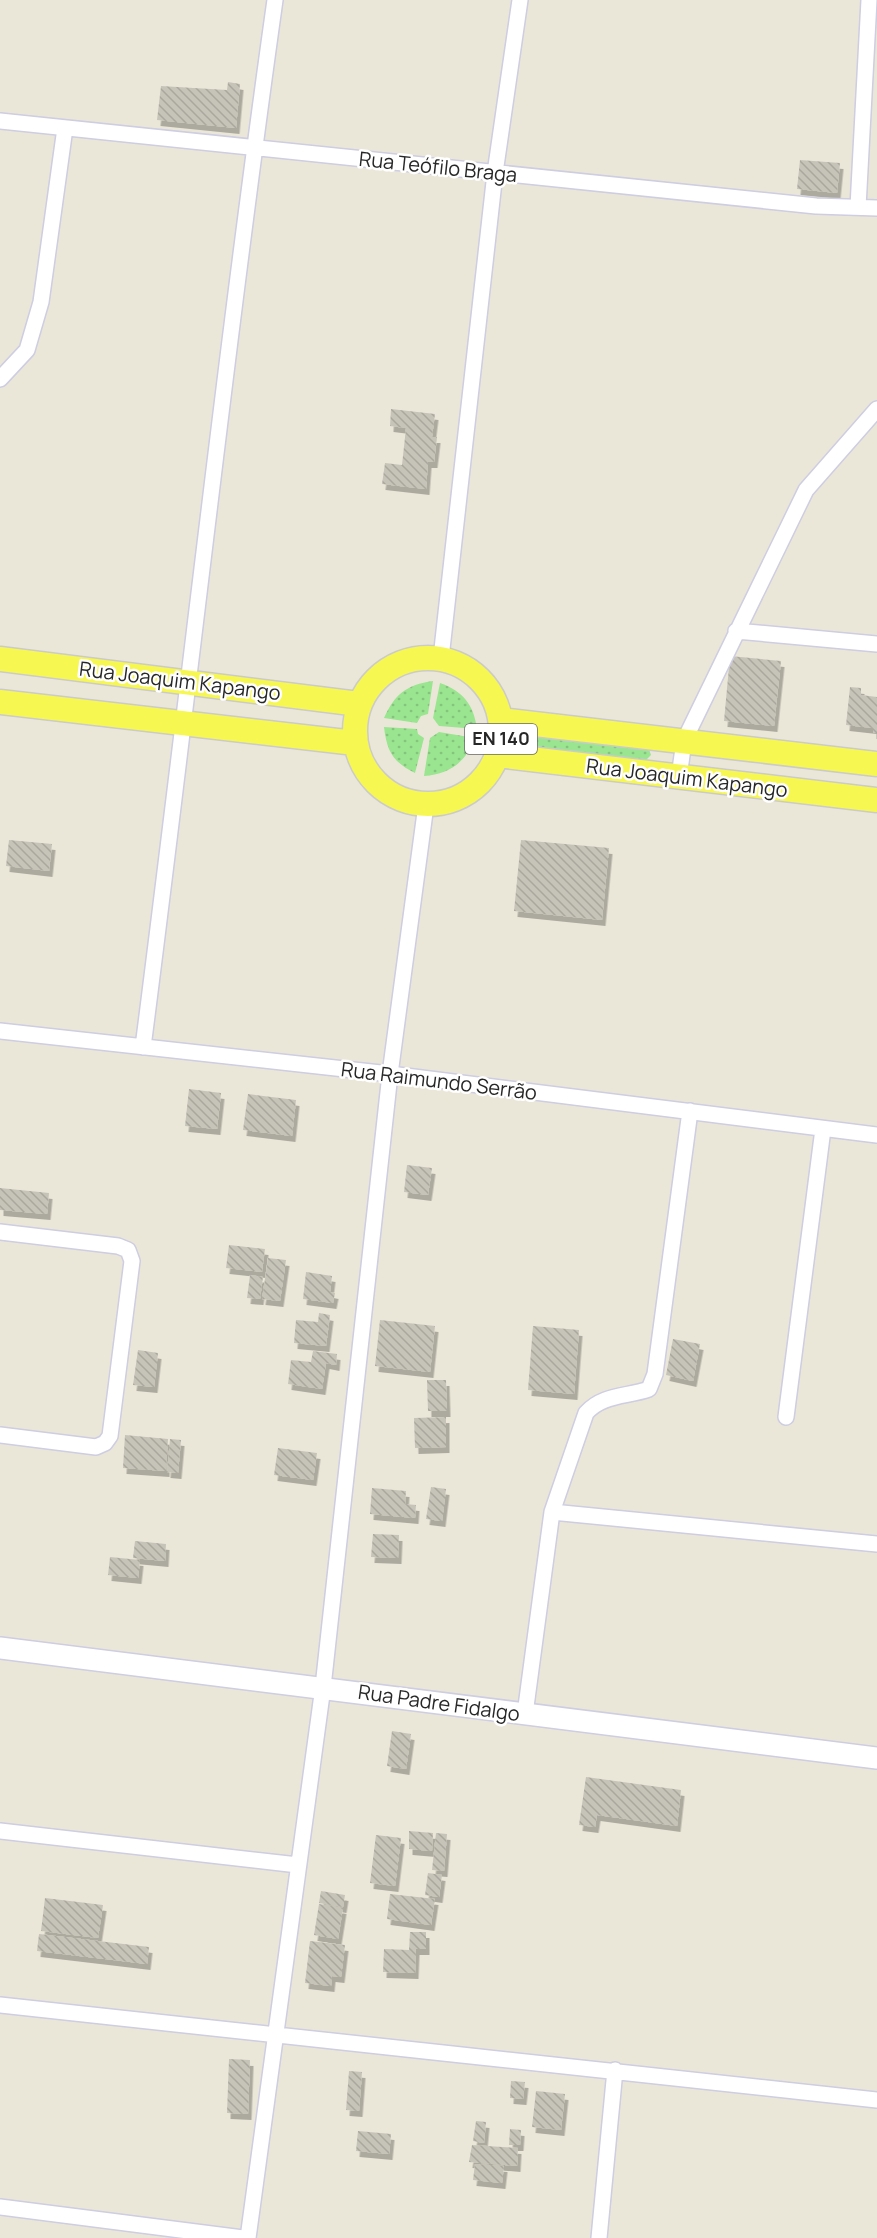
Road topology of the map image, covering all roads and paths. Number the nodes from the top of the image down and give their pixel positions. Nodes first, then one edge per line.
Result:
1 (275, 0) edge
2 (520, 0) edge
3 (869, 0) edge
4 (0, 122) edge
5 (64, 128) junction
6 (254, 148) junction
7 (495, 173) junction
8 (858, 207) junction
9 (877, 208) edge
10 (0, 379) edge
11 (877, 409) edge
12 (736, 631) junction
13 (877, 644) edge
14 (441, 658) junction
15 (0, 659) edge
16 (189, 682) junction
17 (0, 702) edge
18 (359, 704) junction
19 (501, 720) junction
20 (185, 724) junction
21 (684, 741) junction
22 (355, 743) junction
23 (497, 755) junction
24 (877, 764) edge
25 (679, 777) junction
26 (877, 800) edge
27 (426, 805) junction
28 (0, 1031) edge
29 (143, 1047) junction
30 (390, 1074) junction
31 (690, 1111) junction
32 (823, 1129) junction
33 (877, 1136) edge
34 (0, 1232) edge
35 (786, 1417) dead end
36 (0, 1435) edge
37 (552, 1512) junction
38 (877, 1544) edge
39 (0, 1648) edge
40 (323, 1687) junction
41 (525, 1714) junction
42 (877, 1758) edge
43 (0, 1831) edge
44 (298, 1866) junction
45 (0, 2005) edge
46 (276, 2037) junction
47 (615, 2070) junction
48 (877, 2100) edge
49 (0, 2207) edge
50 (243, 2238) edge
51 (249, 2238) edge
52 (599, 2238) edge

1 - 6 street
2 - 7 street
3 - 8 street
4 - 5 street, Rua Teófilo Braga
5 - 6 street, Rua Teófilo Braga
5 - 10 street
6 - 7 street, Rua Teófilo Braga
6 - 16 street
7 - 8 street, Rua Teófilo Braga
7 - 14 street
8 - 9 street, Rua Teófilo Braga
11 - 12 street
12 - 13 street
12 - 21 street
14 - 18 main road, EN 140
14 - 19 main road, EN 140
15 - 16 main road, Rua Joaquim Kapango
16 - 18 main road, Rua Joaquim Kapango
16 - 20 street
17 - 20 main road, Rua Joaquim Kapango
18 - 22 main road, EN 140
19 - 21 main road, Rua Joaquim Kapango / EN 140
19 - 23 main road, EN 140
20 - 22 main road, Rua Joaquim Kapango
20 - 29 street
21 - 24 main road, Rua Joaquim Kapango / EN 140
21 - 25 street
22 - 27 main road, EN 140
23 - 25 main road, Rua Joaquim Kapango / EN 140
23 - 27 main road, EN 140
25 - 26 main road, Rua Joaquim Kapango / EN 140
27 - 30 street
28 - 29 street, Rua Raimundo Serrão
29 - 30 street, Rua Raimundo Serrão
30 - 31 street, Rua Raimundo Serrão
30 - 40 street
31 - 32 street, Rua Raimundo Serrão
31 - 37 street
32 - 33 street, Rua Raimundo Serrão
32 - 35 street
34 - 36 street
37 - 38 street
37 - 41 street
39 - 40 street, Rua Padre Fidalgo
40 - 41 street, Rua Padre Fidalgo
40 - 44 street
41 - 42 street, Rua Padre Fidalgo
43 - 44 street
44 - 46 street
45 - 46 street
46 - 47 street
46 - 51 street
47 - 48 street
47 - 52 street
49 - 50 street

